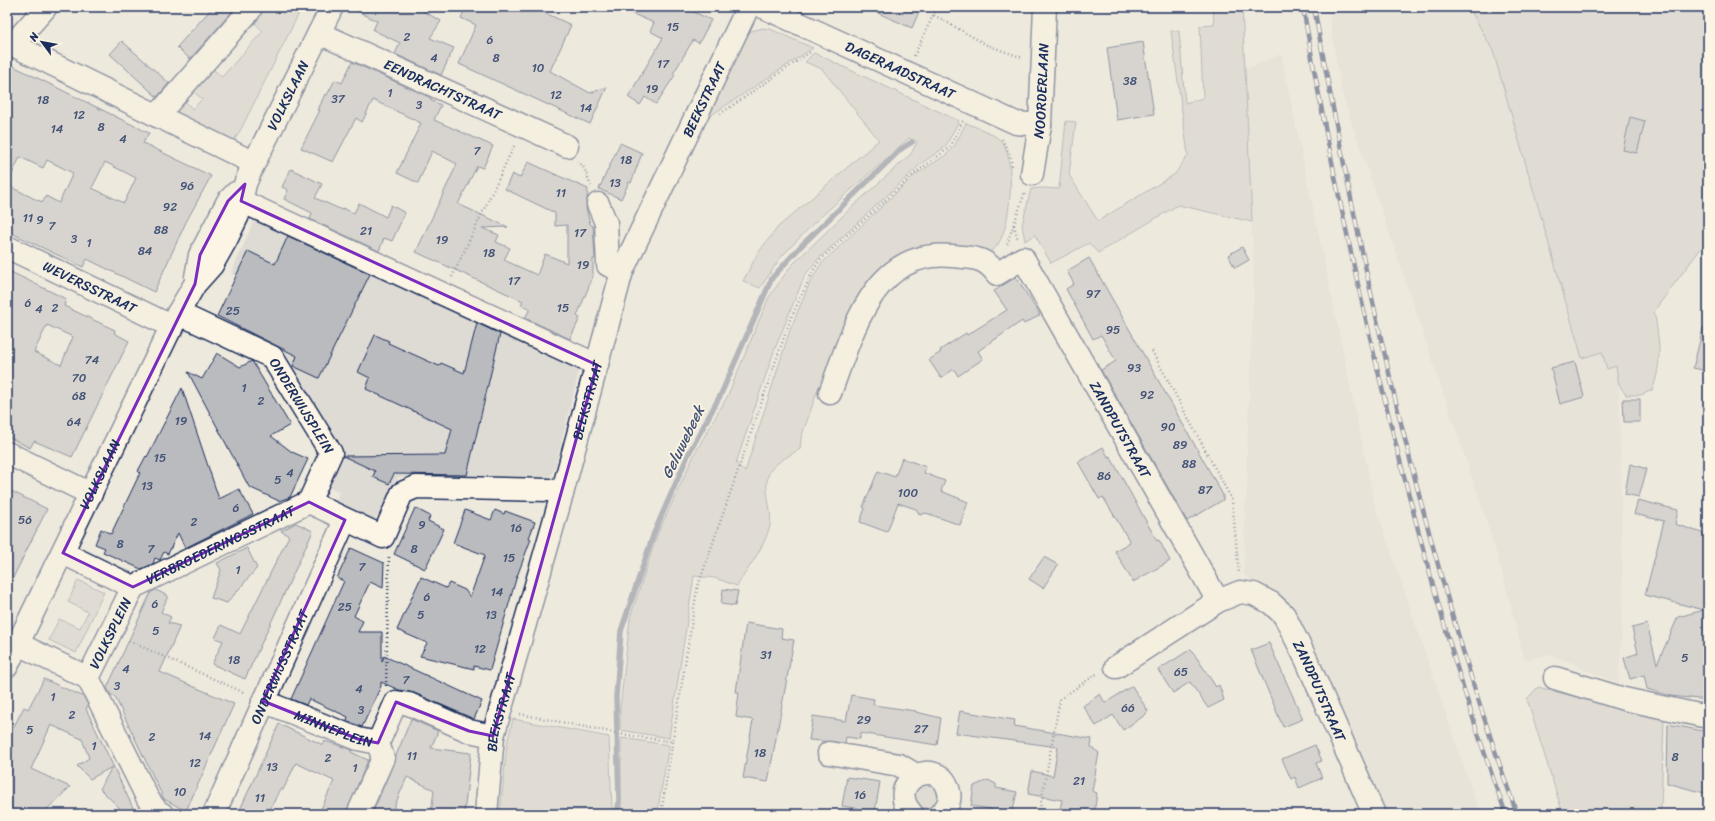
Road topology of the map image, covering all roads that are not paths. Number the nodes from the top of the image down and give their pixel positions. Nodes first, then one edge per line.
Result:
1 (46, 7) edge
2 (332, 7) edge
3 (748, 7) edge
4 (763, 7) edge
5 (1045, 7) edge
6 (250, 10) dead end
7 (319, 32) junction
8 (10, 43) edge
9 (157, 116) junction
10 (1040, 125) junction
11 (567, 146) road end
12 (254, 163) junction
13 (1032, 174) road end
14 (243, 192) junction
15 (598, 204) road end
16 (7, 247) edge
17 (622, 271) junction
18 (176, 320) junction
19 (597, 365) junction
20 (830, 393) dead end
21 (7, 453) edge
22 (91, 494) junction
23 (562, 494) junction
24 (309, 502) junction
25 (345, 520) junction
26 (64, 553) junction
27 (133, 587) junction
28 (1218, 601) junction
29 (18, 644) junction
30 (7, 666) edge
31 (1116, 667) road end
32 (88, 678) junction
33 (1555, 678) dead end
34 (264, 701) junction
35 (1708, 717) edge
36 (493, 736) junction
37 (378, 743) junction
38 (829, 753) dead end
39 (916, 775) junction
40 (162, 814) edge
41 (214, 814) edge
42 (358, 814) edge
43 (486, 814) edge
44 (912, 814) edge
45 (940, 814) edge
46 (1374, 814) edge

1 - 8 street
2 - 7 street, VOLKSLAAN
3 - 17 street, BEEKSTRAAT
4 - 10 street, DAGERAADSTRAAT
5 - 10 street, NOORDERLAAN
6 - 9 street
7 - 11 street, EENDRACHTSTRAAT
7 - 12 street, VOLKSLAAN
8 - 9 street
9 - 12 street
10 - 13 street, NOORDERLAAN
12 - 14 street, VOLKSLAAN
14 - 18 street, VOLKSLAAN
14 - 19 street
15 - 17 street
16 - 18 street, WEVERSSTRAAT
17 - 19 street, BEEKSTRAAT
18 - 22 street, VOLKSLAAN
18 - 24 street, ONDERWIJSPLEIN
19 - 23 street, BEEKSTRAAT
20 - 28 street, ZANDPUTSTRAAT
21 - 22 street
22 - 26 street, VOLKSLAAN
23 - 25 street
23 - 36 street, BEEKSTRAAT
24 - 25 street
24 - 27 street, VERBROEDERINGSSTRAAT
25 - 34 street, ONDERWIJSSTRAAT
26 - 27 street, VOLKSPLEIN
26 - 29 street, VOLKSLAAN
27 - 32 street, VOLKSPLEIN
28 - 31 street
28 - 46 street, ZANDPUTSTRAAT
29 - 30 street, VOLKSLAAN
29 - 32 street, VOLKSPLEIN
32 - 40 street
33 - 35 street
34 - 37 street, MINNEPLEIN
34 - 41 street, ONDERWIJSSTRAAT
36 - 37 street, MINNEPLEIN
36 - 43 street, BEEKSTRAAT
37 - 42 street
38 - 39 street
39 - 44 street
39 - 45 street

